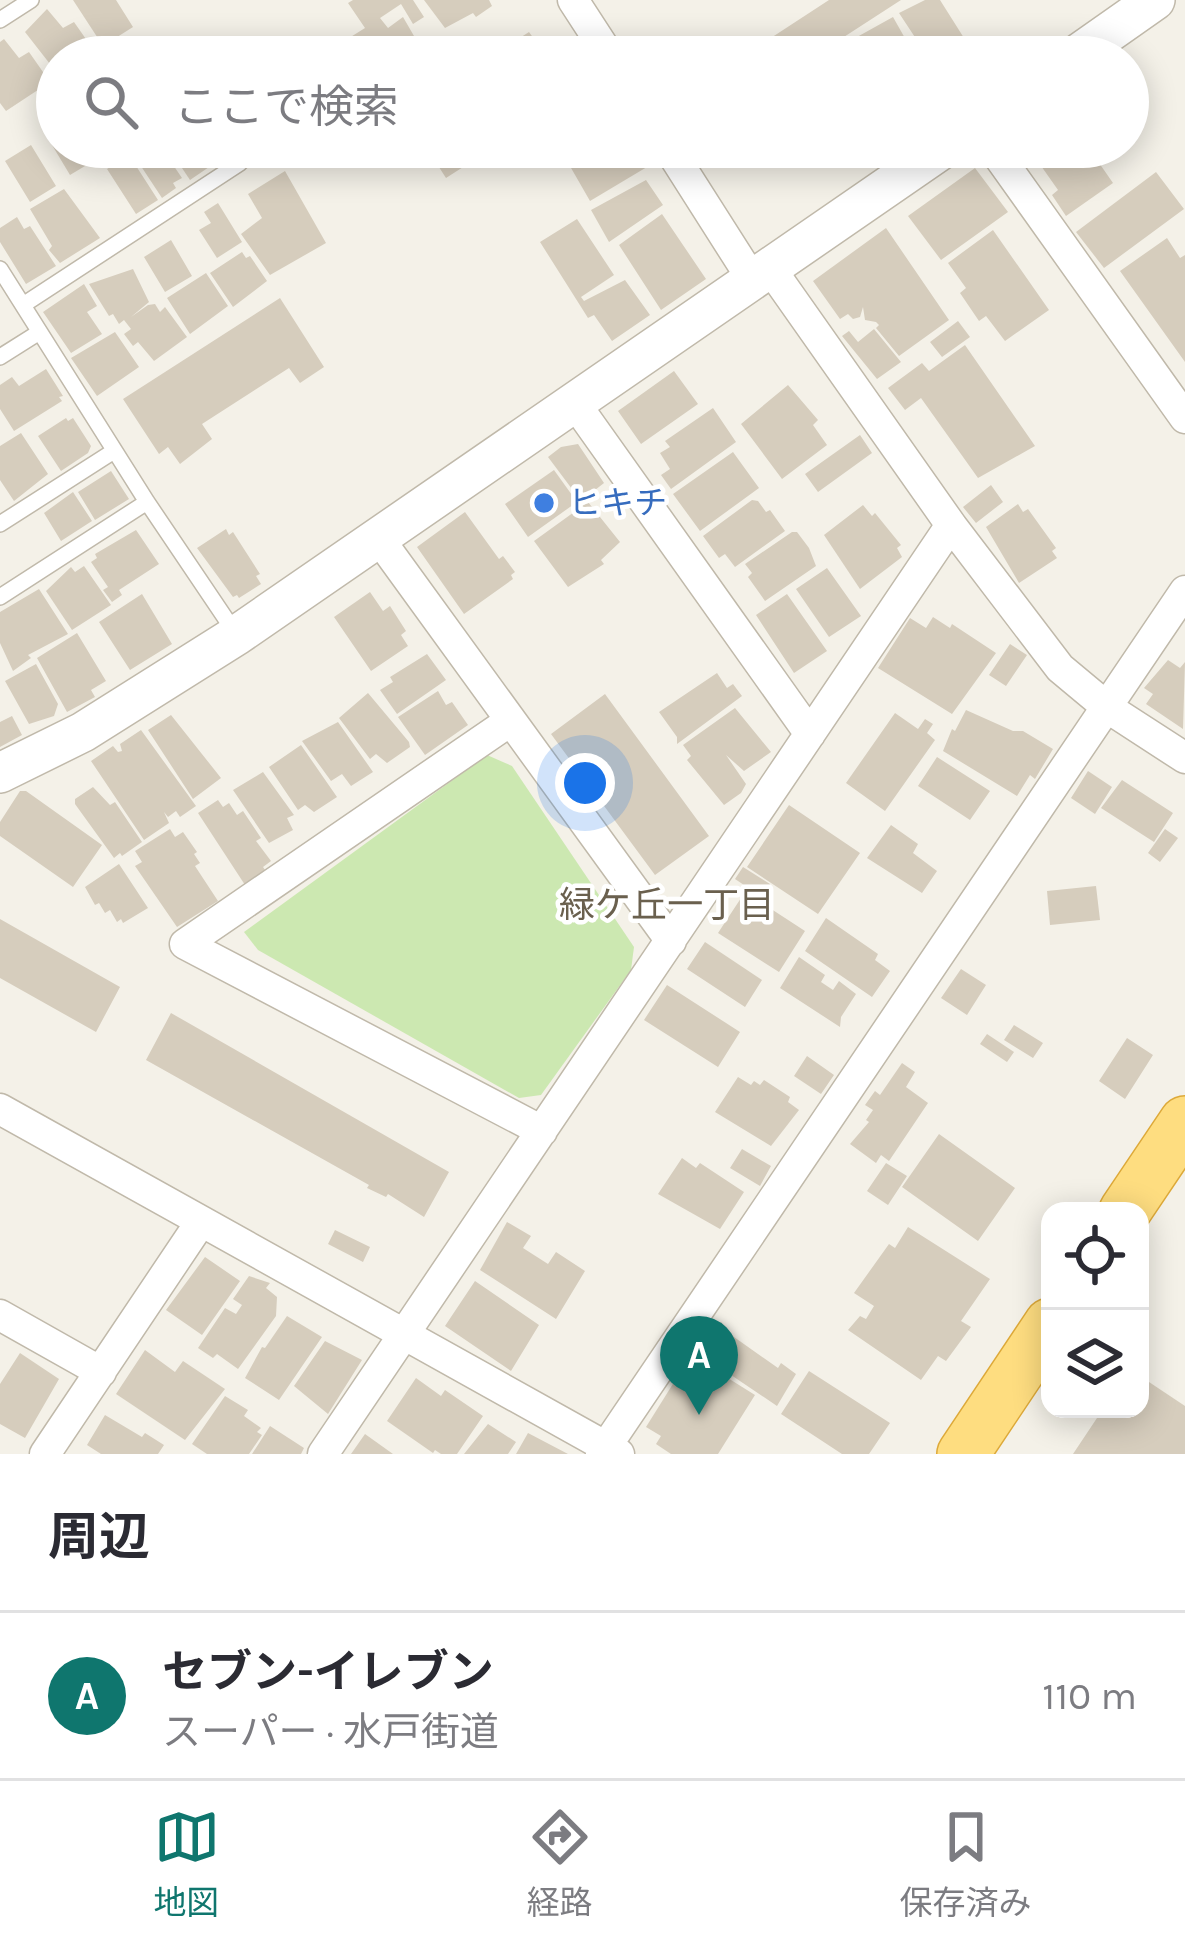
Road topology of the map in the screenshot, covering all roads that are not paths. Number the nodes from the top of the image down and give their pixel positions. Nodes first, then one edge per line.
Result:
1 (31, 0) edge
2 (573, 0) edge
3 (1155, 0) edge
4 (0, 20) edge
5 (596, 36) edge
6 (1103, 36) edge
7 (234, 168) edge
8 (683, 168) edge
9 (915, 168) edge
10 (1007, 168) edge
11 (0, 269) edge
12 (761, 274) junction
13 (23, 305) junction
14 (38, 333) junction
15 (0, 357) edge
16 (574, 402) junction
17 (1185, 418) edge
18 (114, 451) junction
19 (147, 502) junction
20 (0, 524) edge
21 (951, 525) junction
22 (377, 536) junction
23 (1185, 590) edge
24 (0, 597) edge
25 (237, 635) junction
26 (1108, 708) junction
27 (510, 721) junction
28 (810, 734) junction
29 (1185, 758) edge
30 (0, 773) edge
31 (671, 941) junction
32 (0, 1109) edge
33 (1185, 1122) edge
34 (542, 1131) junction
35 (1131, 1202) edge
36 (200, 1223) junction
37 (0, 1315) edge
38 (402, 1335) junction
39 (1041, 1337) edge
40 (100, 1372) junction
41 (609, 1452) edge
42 (44, 1454) edge
43 (322, 1454) edge
44 (963, 1454) edge

1 - 4 lane
2 - 5 street
3 - 6 street
7 - 13 lane
8 - 12 street
9 - 12 street
10 - 17 street
11 - 13 lane
12 - 16 street
12 - 21 street
13 - 14 lane
14 - 15 lane
14 - 18 lane
16 - 22 street
16 - 28 street
18 - 19 lane
18 - 20 lane
19 - 24 lane
19 - 25 lane
21 - 26 street
21 - 28 street
22 - 25 street
22 - 27 street
23 - 26 street
25 - 30 street
26 - 29 street
26 - 41 street
27 - 31 street
27 - 34 street
28 - 31 street
31 - 34 street
32 - 36 street
33 - 35 highway
34 - 38 street
36 - 38 street
36 - 40 street
37 - 40 street
38 - 41 street
38 - 43 street
39 - 44 highway
40 - 42 street

